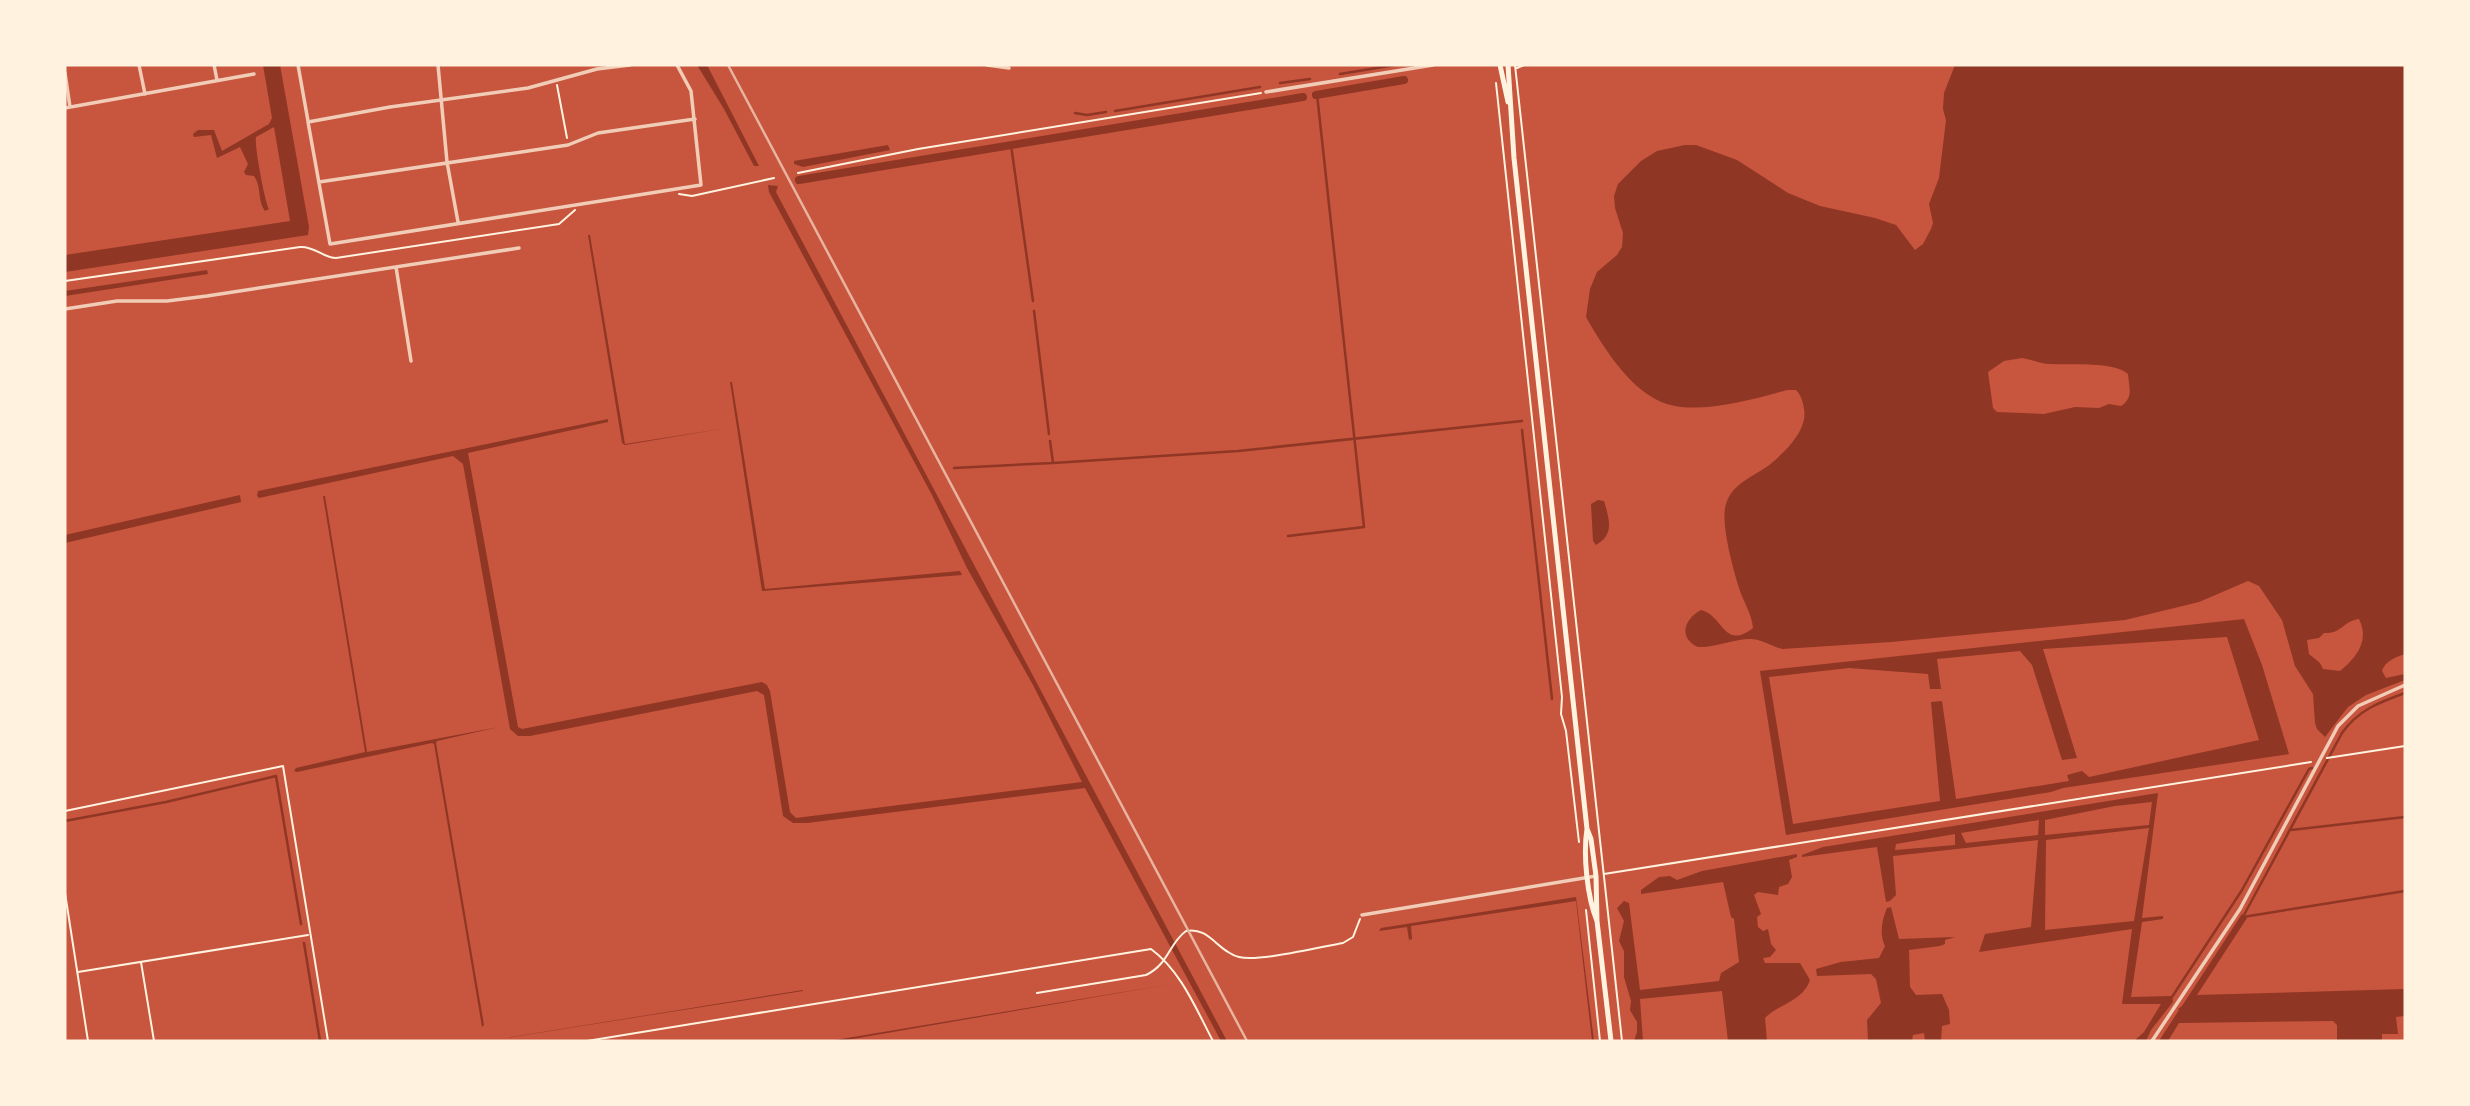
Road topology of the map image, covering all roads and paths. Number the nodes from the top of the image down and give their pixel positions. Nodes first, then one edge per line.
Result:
1 (139, 65) edge
2 (214, 65) edge
3 (298, 65) edge
4 (438, 65) edge
5 (630, 65) edge
6 (677, 65) edge
7 (987, 65) edge
8 (1431, 65) edge
9 (1500, 65) edge
10 (1508, 65) edge
11 (1524, 65) edge
12 (1516, 66) edge
13 (1009, 68) dead end
14 (65, 73) edge
15 (254, 74) dead end
16 (217, 80) junction
17 (557, 81) junction
18 (1496, 82) dead end
19 (1266, 92) joint
20 (145, 94) junction
21 (441, 101) junction
22 (1509, 104) junction
23 (71, 107) junction
24 (65, 108) edge
25 (695, 119) junction
26 (308, 122) junction
27 (568, 145) junction
28 (447, 162) junction
29 (797, 173) dead end
30 (774, 178) dead end
31 (319, 182) junction
32 (689, 196) dead end
33 (577, 209) dead end
34 (458, 223) junction
35 (519, 247) dead end
36 (396, 267) junction
37 (65, 281) edge
38 (65, 309) edge
39 (411, 361) dead end
40 (2405, 685) edge
41 (2405, 746) edge
42 (2334, 757) dead end
43 (2311, 762) dead end
44 (65, 811) edge
45 (1580, 852) dead end
46 (1603, 874) junction
47 (1592, 877) junction
48 (65, 893) edge
49 (1586, 909) dead end
50 (1362, 915) joint
51 (310, 934) junction
52 (141, 961) junction
53 (78, 972) junction
54 (1037, 993) dead end
55 (88, 1041) edge
56 (154, 1041) edge
57 (328, 1041) edge
58 (587, 1041) edge
59 (1213, 1041) edge
60 (1600, 1041) edge
61 (1611, 1041) edge
62 (1622, 1041) edge
63 (2152, 1041) edge

1 - 20 street
2 - 16 street
3 - 26 street
4 - 21 street
5 - 17 street
6 - 25 street
7 - 13 street
8 - 19 street
9 - 22 main road
10 - 22 main road
11 - 12 path
12 - 46 path
14 - 23 street
15 - 16 street
16 - 20 street
17 - 21 street
17 - 27 path
18 - 45 path
19 - 29 path
20 - 23 street
21 - 26 street
21 - 28 street
22 - 47 main road
23 - 24 street
25 - 27 street
25 - 34 street
26 - 31 street
27 - 28 street
28 - 31 street
28 - 34 street
30 - 32 path
31 - 34 street
33 - 37 path
35 - 36 street
36 - 38 street
36 - 39 street
40 - 63 street
41 - 42 path
43 - 46 path
44 - 51 path
46 - 62 path
47 - 50 street
47 - 61 main road
48 - 53 path
49 - 60 path
50 - 54 path
51 - 52 path
51 - 57 path
52 - 53 path
52 - 56 path
53 - 55 path
58 - 59 path

